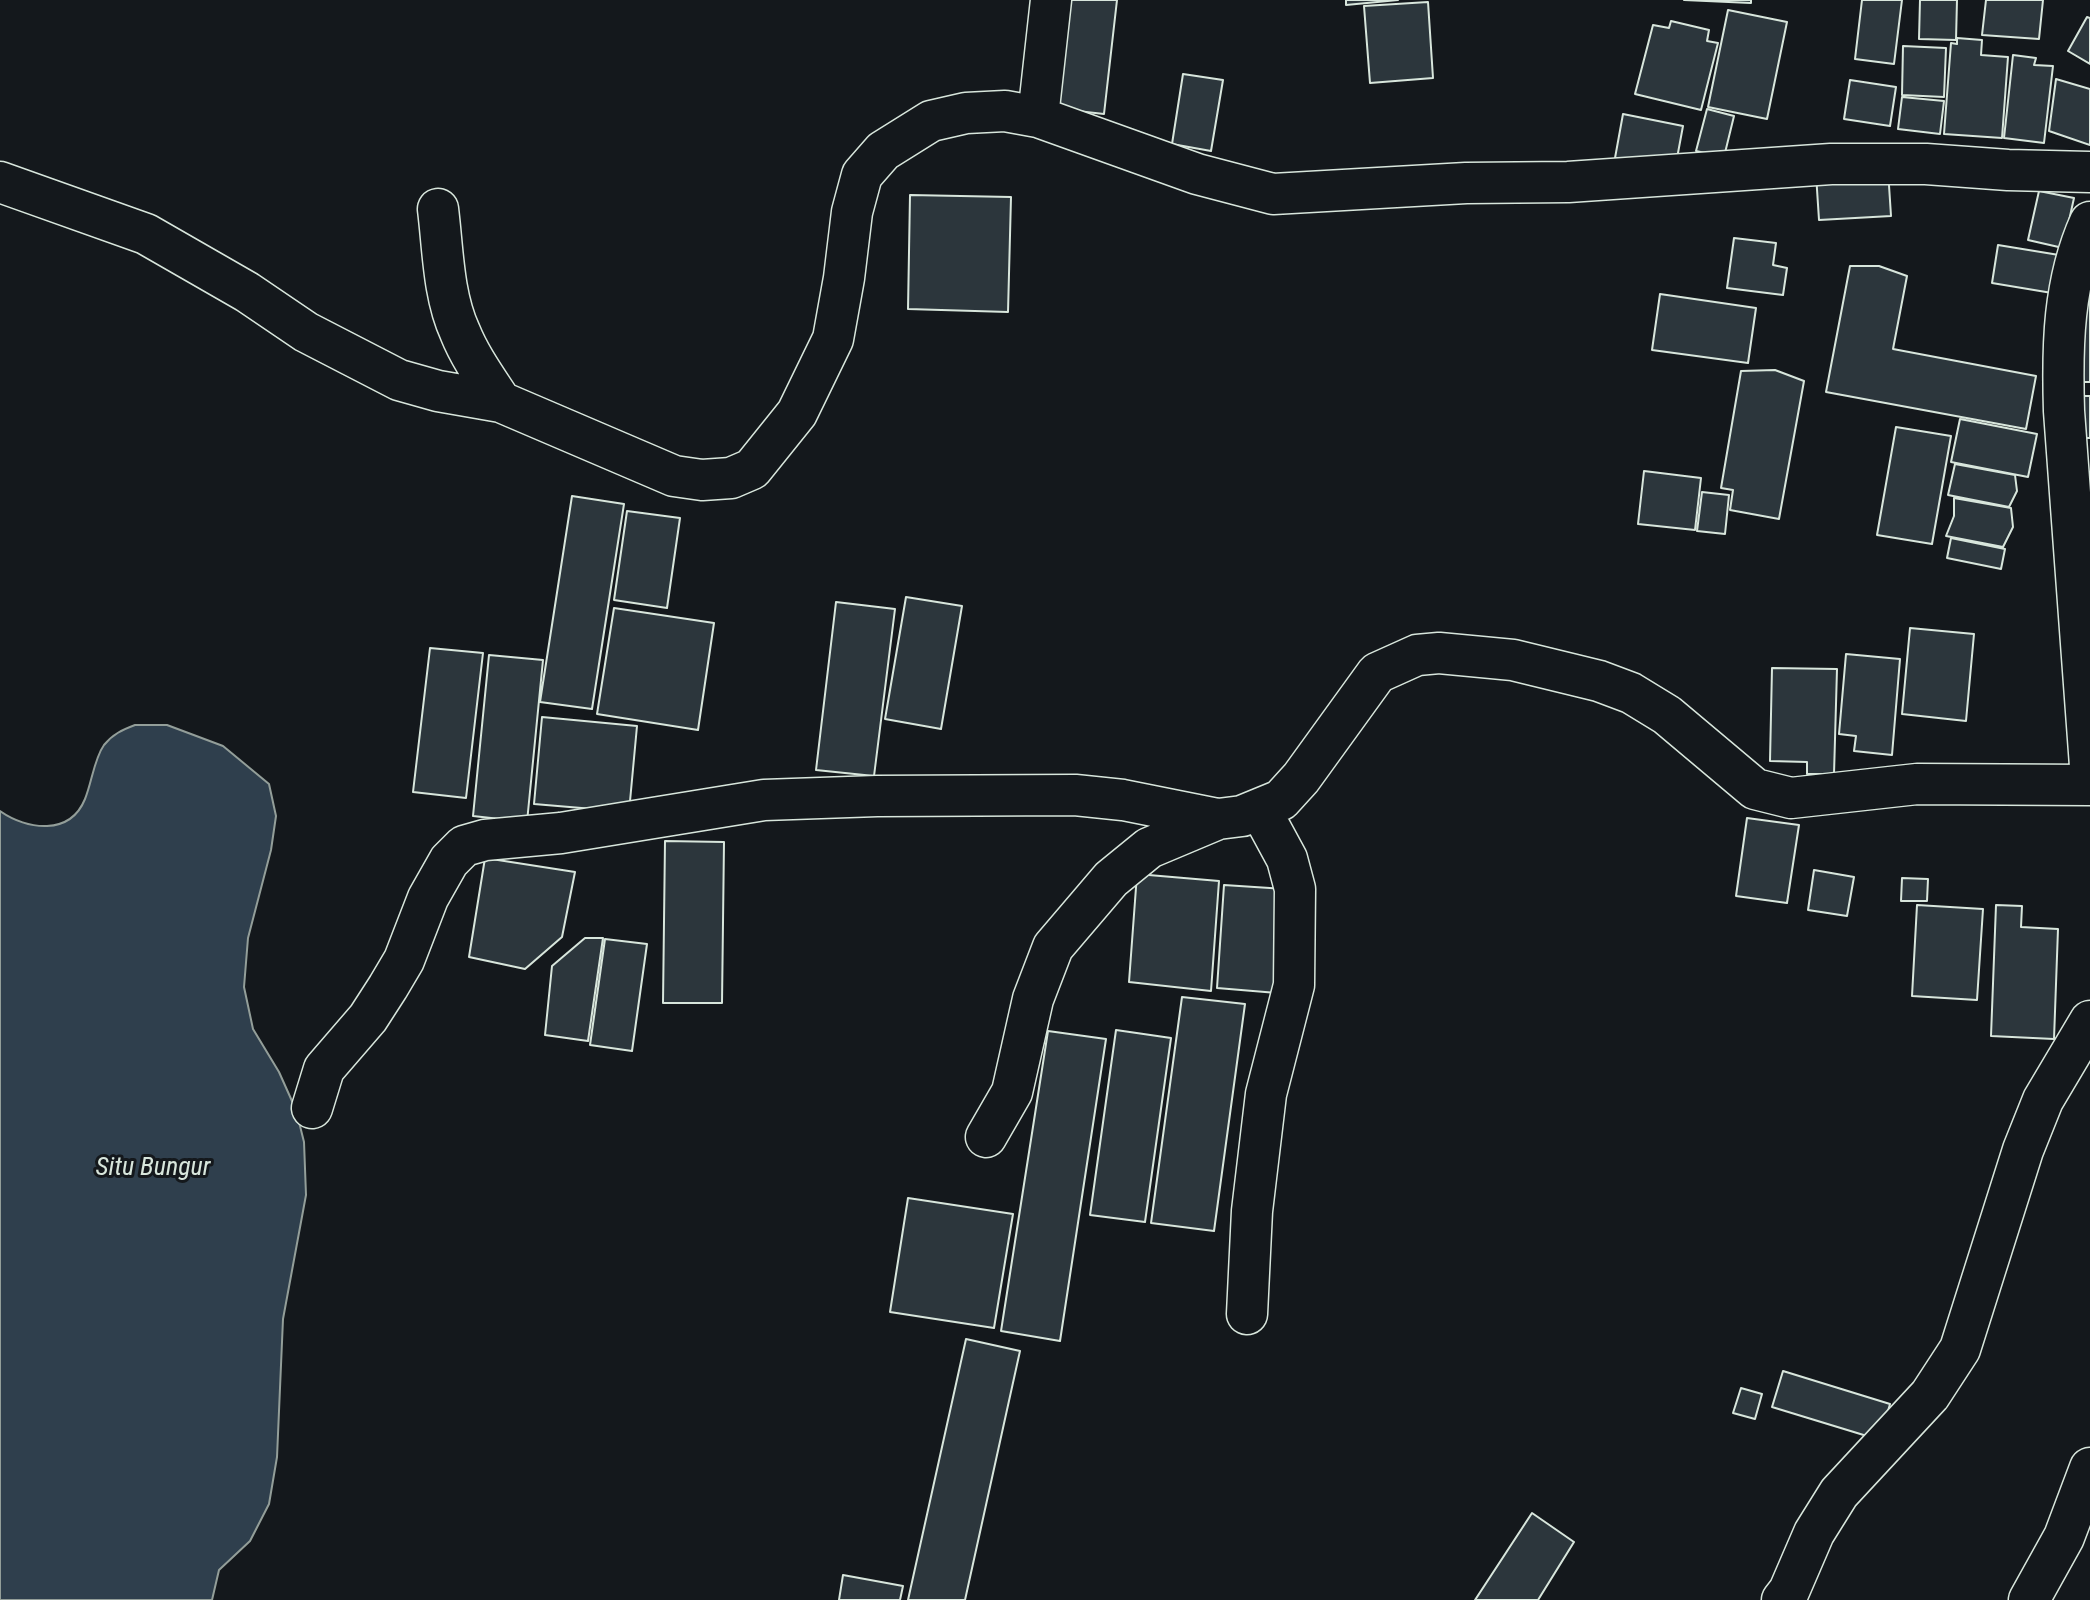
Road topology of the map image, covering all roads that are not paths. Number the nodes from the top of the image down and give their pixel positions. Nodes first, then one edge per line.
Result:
1 (1051, 0) edge
2 (1038, 117) junction
3 (2090, 172) edge
4 (0, 182) edge
5 (438, 209) dead end
6 (2090, 222) edge
7 (501, 402) junction
8 (2090, 766) edge
9 (2090, 785) edge
10 (1261, 811) junction
11 (1218, 819) junction
12 (2090, 1021) edge
13 (312, 1108) dead end
14 (986, 1137) dead end
15 (1247, 1314) dead end
16 (2090, 1468) edge
17 (1782, 1600) edge
18 (2029, 1600) edge

1 - 2 street
2 - 3 street
2 - 7 street
4 - 7 street
5 - 7 street
6 - 8 street
9 - 10 street
10 - 11 street
10 - 15 street
11 - 13 street
11 - 14 street
12 - 17 street
16 - 18 street

